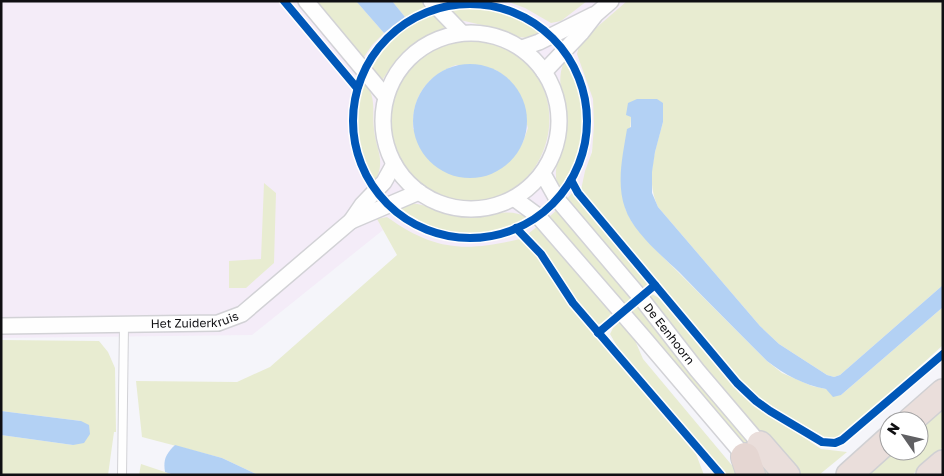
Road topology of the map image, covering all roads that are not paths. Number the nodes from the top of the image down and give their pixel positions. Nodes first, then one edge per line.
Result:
1 (306, 1) edge
2 (432, 1) edge
3 (611, 1) edge
4 (596, 14) junction
5 (462, 33) junction
6 (522, 48) junction
7 (544, 72) junction
8 (386, 97) junction
9 (394, 164) junction
10 (543, 174) junction
11 (419, 192) junction
12 (515, 200) junction
13 (351, 221) junction
14 (1, 326) edge
15 (124, 326) junction
16 (943, 392) edge
17 (921, 411) edge
18 (879, 448) edge
19 (754, 463) edge
20 (943, 463) edge
21 (122, 475) edge
22 (787, 475) edge
23 (849, 475) edge
24 (930, 475) edge

1 - 8 street
2 - 5 street
3 - 4 street
4 - 6 street
4 - 7 street
5 - 6 street
5 - 8 street
6 - 7 street
7 - 10 street
8 - 9 street
9 - 11 street
9 - 13 street, Het Zuiderkruis
10 - 12 street
10 - 19 street, De Eenhoorn
11 - 12 street
11 - 13 street, Het Zuiderkruis
12 - 19 street, De Eenhoorn
13 - 15 street, Het Zuiderkruis
14 - 15 street, Het Zuiderkruis
15 - 21 lane
16 - 17 highway
18 - 23 highway
19 - 22 highway
20 - 24 highway

